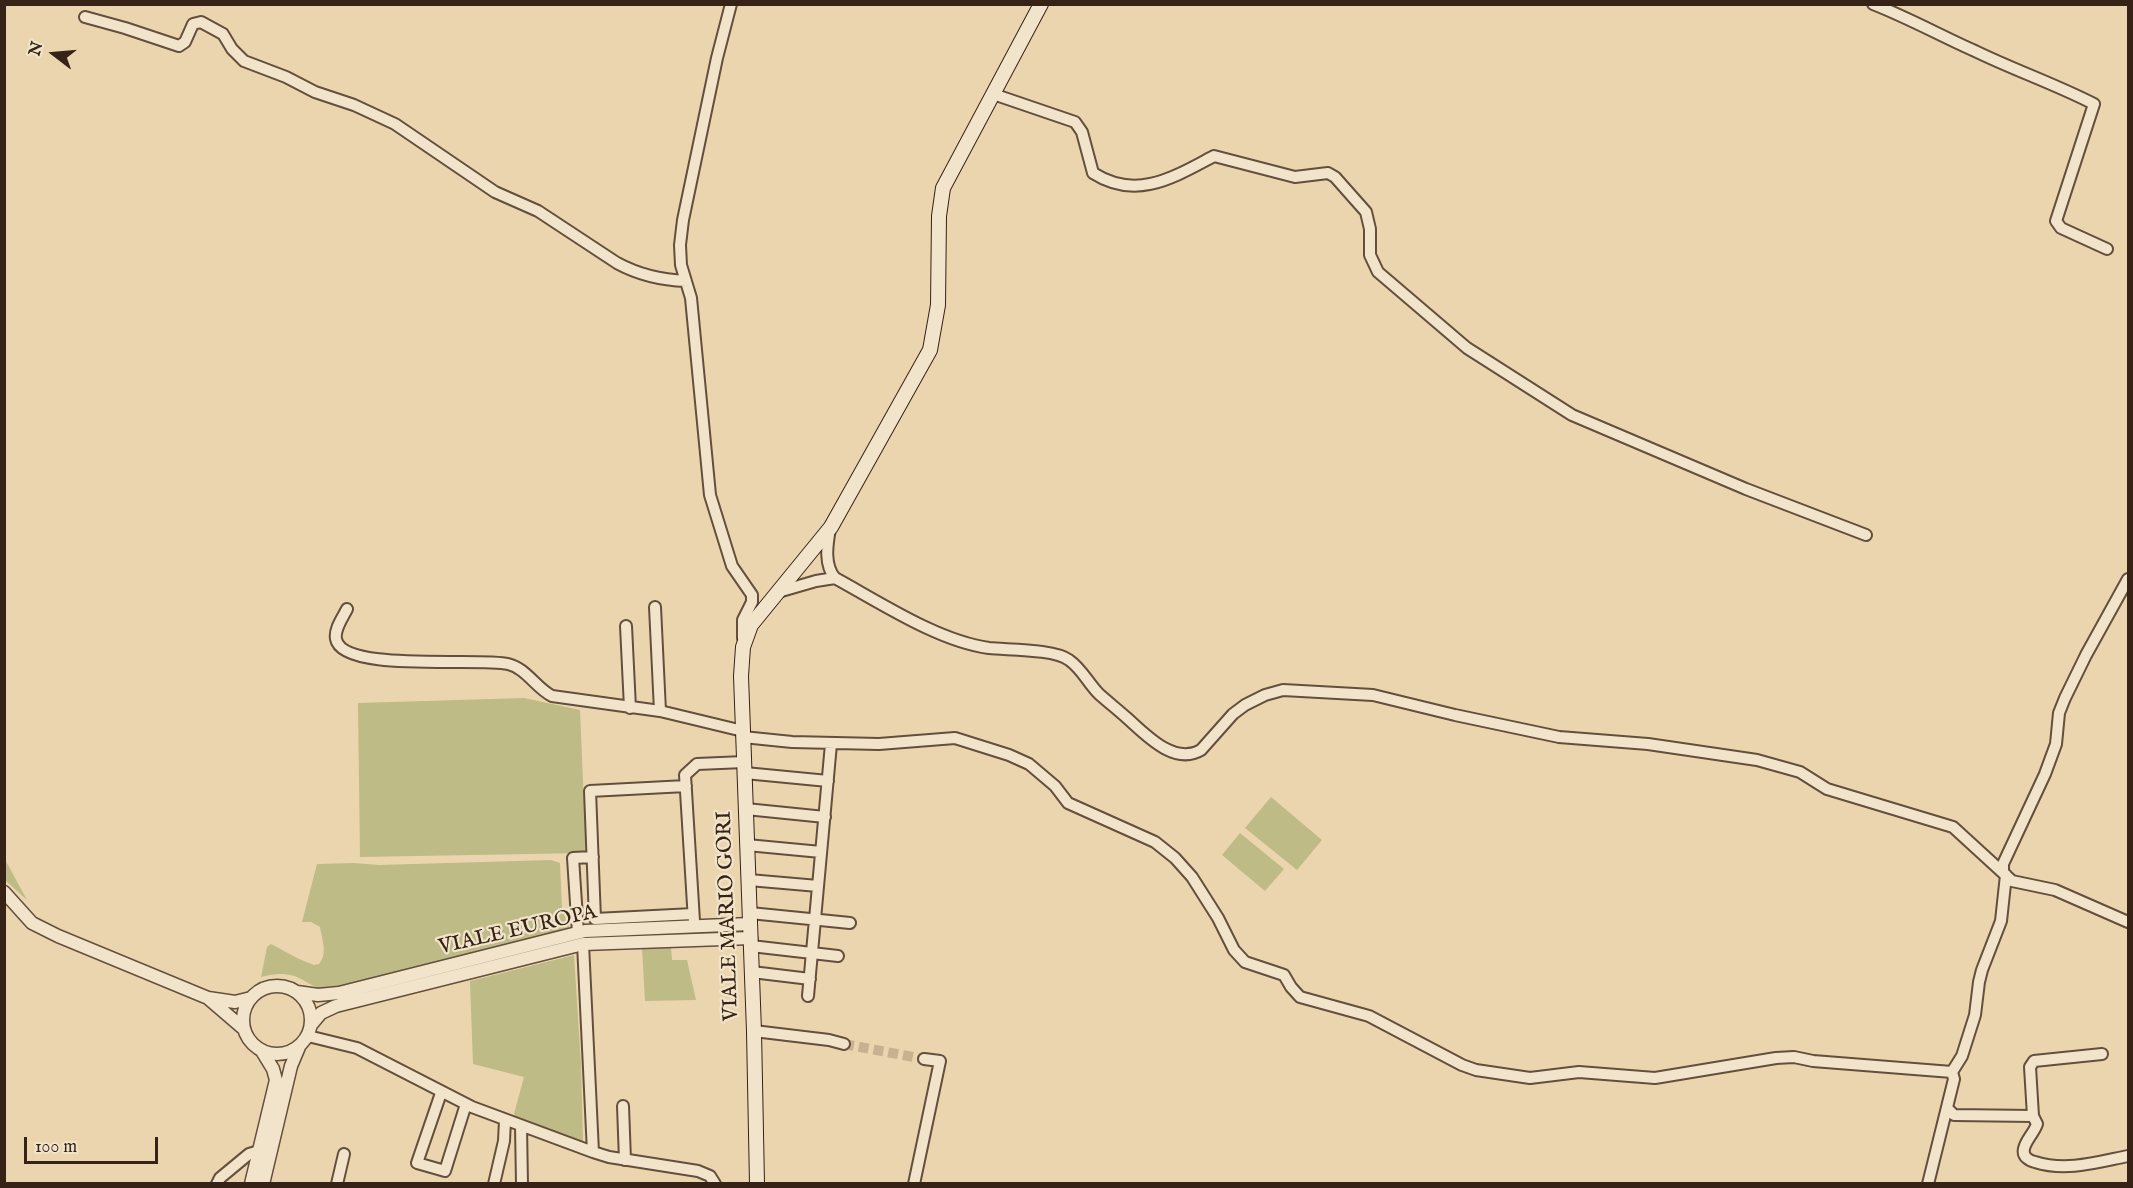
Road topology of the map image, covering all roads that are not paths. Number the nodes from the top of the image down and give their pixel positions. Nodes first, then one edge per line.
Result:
1 (731, 4) edge
2 (1041, 4) edge
3 (1873, 4) edge
4 (85, 17) dead end
5 (993, 94) junction
6 (2107, 249) dead end
7 (686, 281) junction
8 (831, 527) junction
9 (1866, 535) dead end
10 (835, 578) junction
11 (2128, 579) edge
12 (778, 592) junction
13 (655, 607) dead end
14 (347, 609) dead end
15 (626, 626) dead end
16 (743, 647) junction
17 (630, 708) junction
18 (660, 711) junction
19 (743, 734) junction
20 (831, 744) junction
21 (745, 768) junction
22 (828, 781) junction
23 (686, 786) junction
24 (746, 809) junction
25 (825, 817) junction
26 (747, 844) junction
27 (821, 852) junction
28 (593, 857) junction
29 (2005, 873) junction
30 (749, 880) junction
31 (818, 886) junction
32 (4, 892) edge
33 (694, 920) junction
34 (815, 920) junction
35 (2128, 922) edge
36 (850, 923) dead end
37 (751, 930) junction
38 (580, 939) junction
39 (812, 953) junction
40 (838, 956) dead end
41 (752, 972) junction
42 (810, 979) junction
43 (297, 992) junction
44 (808, 996) dead end
45 (208, 998) junction
46 (251, 998) junction
47 (244, 1029) junction
48 (310, 1030) junction
49 (754, 1031) junction
50 (844, 1044) tunnel mouth
51 (299, 1047) junction
52 (262, 1051) junction
53 (2102, 1054) dead end
54 (924, 1059) tunnel mouth
55 (1952, 1071) junction
56 (441, 1093) junction
57 (466, 1104) junction
58 (623, 1106) dead end
59 (1948, 1109) junction
60 (2033, 1116) junction
61 (505, 1120) junction
62 (521, 1126) junction
63 (259, 1151) junction
64 (593, 1152) junction
65 (344, 1154) dead end
66 (2128, 1156) edge
67 (624, 1160) junction
68 (761, 1182) edge
69 (217, 1184) edge
70 (251, 1184) edge
71 (263, 1184) edge
72 (337, 1184) edge
73 (494, 1184) edge
74 (522, 1184) edge
75 (716, 1184) edge
76 (914, 1184) edge
77 (1928, 1184) edge

1 - 7 street
2 - 5 main road
3 - 6 street
4 - 7 street
5 - 8 main road
5 - 9 street
7 - 16 street
8 - 10 street
8 - 12 main road
10 - 12 street
10 - 29 street
11 - 29 street
12 - 16 main road
13 - 18 street
14 - 17 street
15 - 17 street
16 - 19 main road, VIALE MARIO GORI
17 - 18 street
18 - 19 street
19 - 20 street
19 - 21 main road, VIALE MARIO GORI
20 - 22 street
20 - 55 street
21 - 22 street
21 - 23 street
21 - 24 main road, VIALE MARIO GORI
22 - 25 street
23 - 28 street
23 - 33 street
24 - 25 street
24 - 26 main road, VIALE MARIO GORI
25 - 27 street
26 - 27 street
26 - 30 main road, VIALE MARIO GORI
27 - 31 street
28 - 33 street
28 - 38 street
29 - 35 street
29 - 55 street
30 - 31 street
30 - 37 main road, VIALE MARIO GORI
31 - 34 street
32 - 45 street
33 - 37 street, VIALE EUROPA
33 - 38 street, VIALE EUROPA
34 - 36 street
34 - 37 street
34 - 39 street
37 - 38 street, VIALE EUROPA
37 - 39 street
37 - 41 main road, VIALE MARIO GORI
38 - 43 street, VIALE EUROPA
38 - 48 street, VIALE EUROPA
38 - 64 street
39 - 40 street
39 - 42 street
41 - 42 street
41 - 49 main road, VIALE MARIO GORI
42 - 44 street
43 - 46 street
43 - 48 street
45 - 46 street
45 - 47 street
46 - 47 street
47 - 52 street
48 - 51 street
48 - 56 street
49 - 50 street
49 - 68 main road, VIALE MARIO GORI
51 - 52 street
51 - 71 street
52 - 63 street
53 - 60 street
54 - 76 street
55 - 59 street
56 - 57 street
56 - 57 street
57 - 61 street
58 - 67 street
59 - 60 street
59 - 77 street
60 - 66 street
61 - 62 street
61 - 73 street
62 - 64 street
62 - 74 street
63 - 69 street
63 - 70 street
64 - 67 street
65 - 72 street
67 - 75 street

